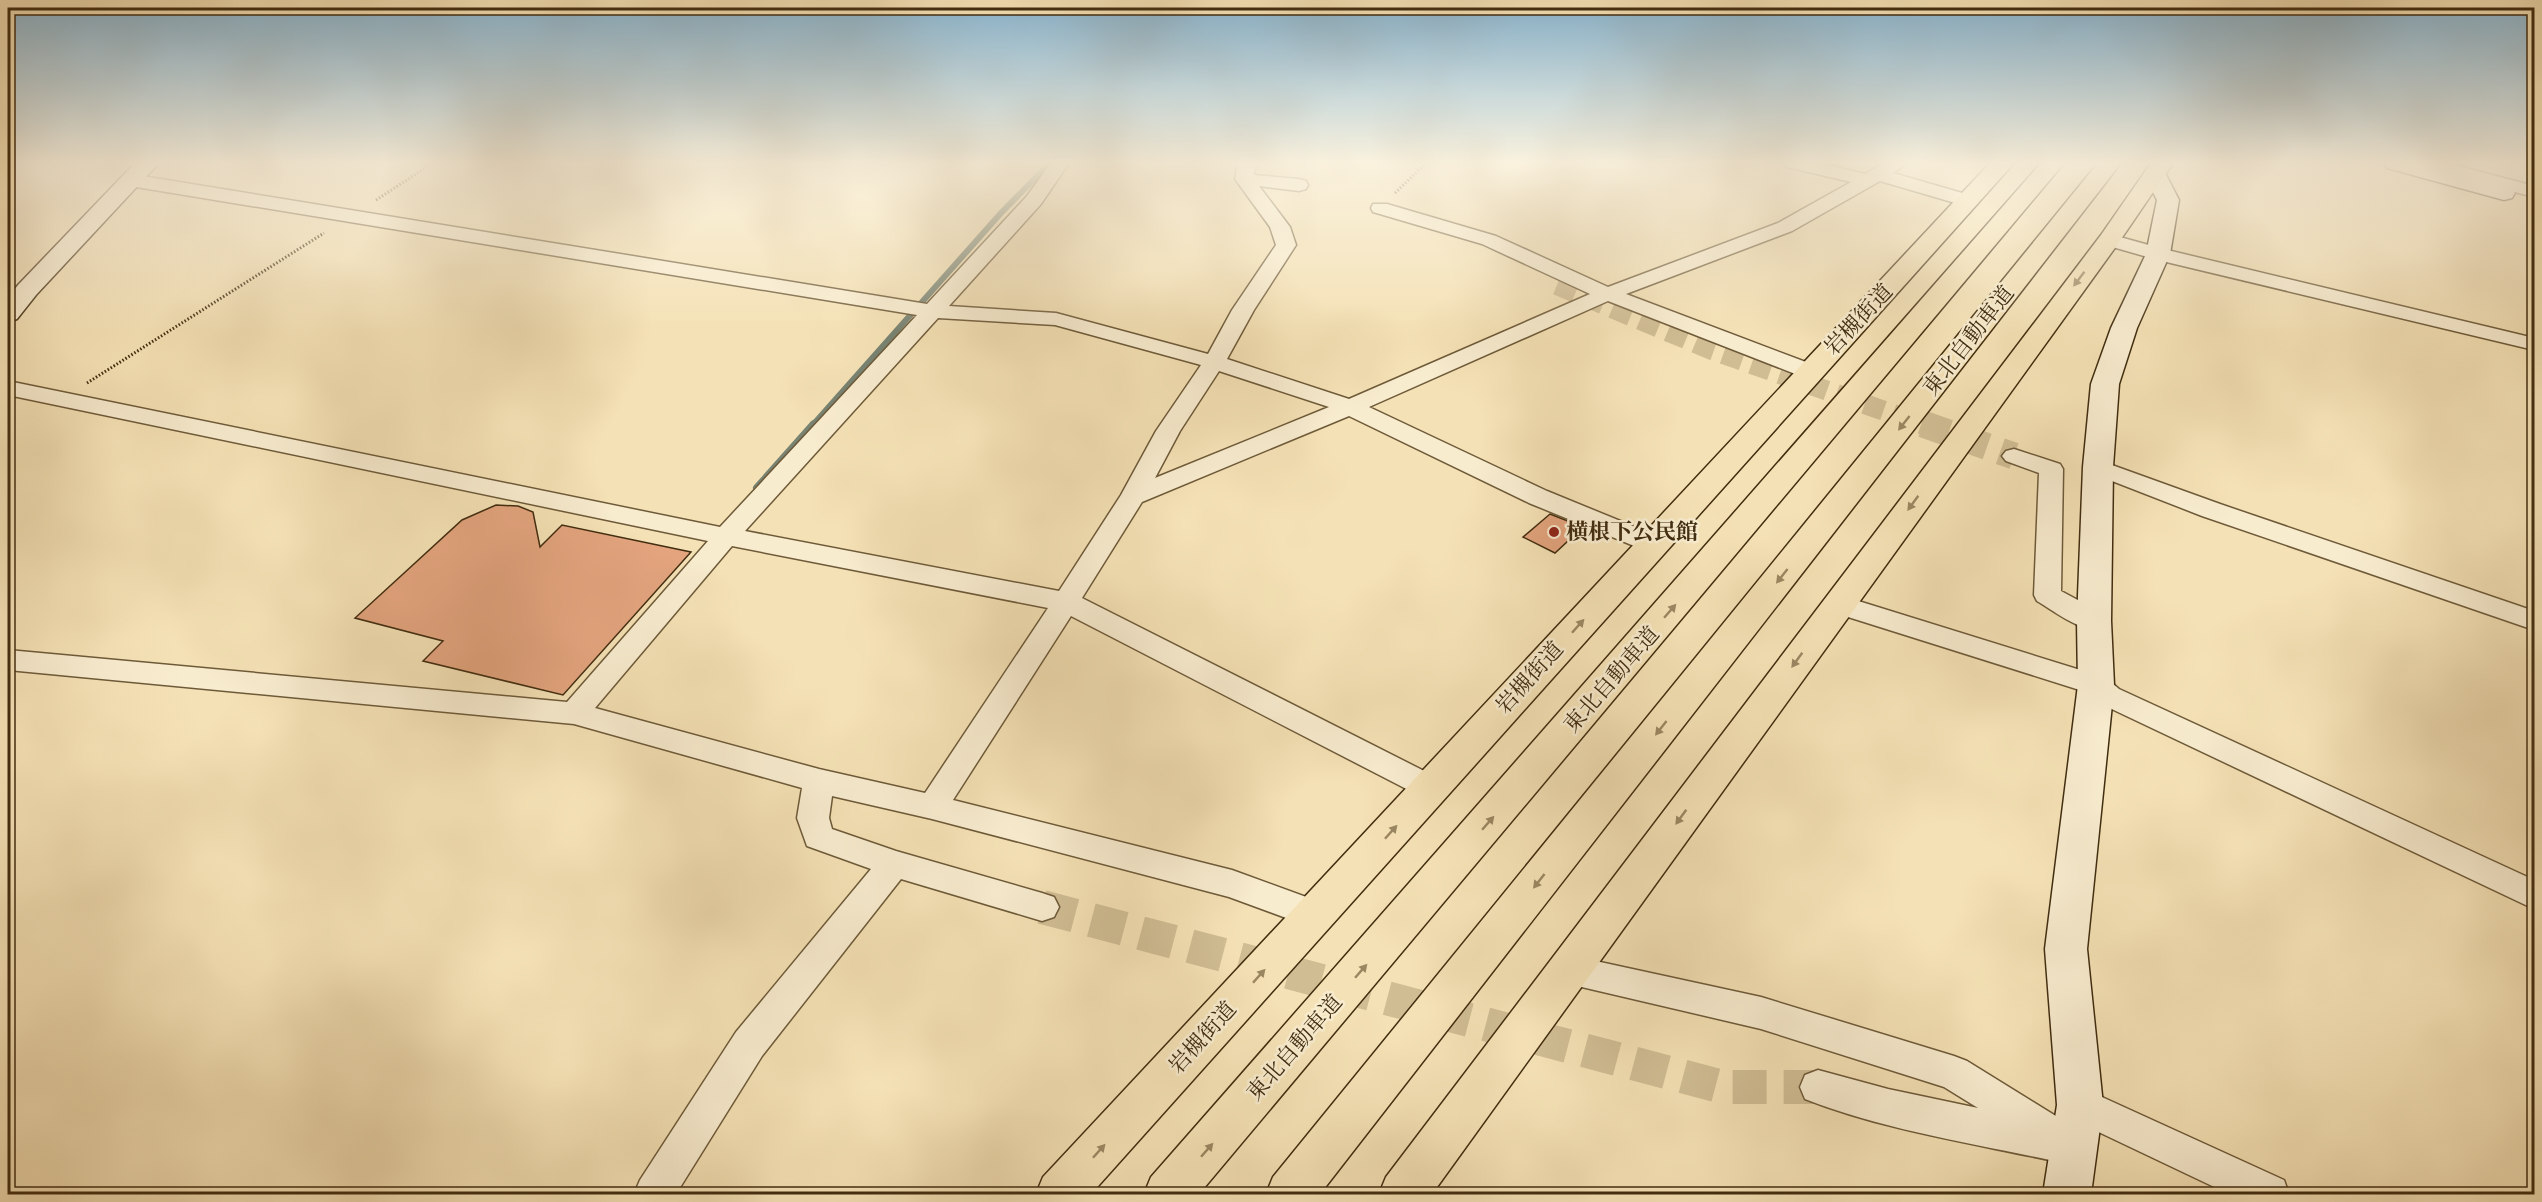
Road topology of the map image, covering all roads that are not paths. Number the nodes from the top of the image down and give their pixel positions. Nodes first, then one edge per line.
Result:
1 (91, 219) edge
2 (370, 219) edge
3 (1016, 219) edge
4 (1275, 219) edge
5 (1418, 219) edge
6 (1799, 219) edge
7 (1952, 219) edge
8 (2006, 219) edge
9 (2066, 219) edge
10 (2124, 219) edge
11 (2164, 219) edge
12 (1489, 240) junction
13 (2109, 240) junction
14 (2158, 254) junction
15 (1557, 285) tunnel mouth
16 (17, 292) edge
17 (1607, 294) junction
18 (930, 310) junction
19 (8, 314) edge
20 (2535, 344) edge
21 (1214, 362) junction
22 (1811, 372) junction
23 (8, 388) edge
24 (1350, 407) junction
25 (2014, 456) tunnel mouth
26 (2098, 467) junction
27 (1133, 496) junction
28 (726, 537) junction
29 (1653, 544) junction
30 (1066, 602) junction
31 (1839, 604) junction
32 (2094, 621) junction
33 (2535, 621) edge
34 (8, 660) edge
35 (2096, 685) junction
36 (574, 713) junction
37 (819, 781) junction
38 (1431, 788) junction
39 (932, 807) junction
40 (894, 864) junction
41 (2535, 895) edge
42 (1042, 907) tunnel mouth
43 (1316, 915) junction
44 (1568, 970) junction
45 (1818, 1087) tunnel mouth
46 (2080, 1106) junction
47 (2072, 1148) junction
48 (654, 1194) edge
49 (1060, 1194) edge
50 (1168, 1194) edge
51 (1290, 1194) edge
52 (1403, 1194) edge
53 (2067, 1194) edge
54 (2270, 1194) edge

1 - 16 street
2 - 18 street
3 - 18 street
4 - 21 street
5 - 12 street
6 - 17 street
7 - 22 highway, 岩槻街道
50 -> 8 highway, 東北自動車道
9 -> 51 highway, 東北自動車道
10 - 13 highway
11 - 14 street
12 - 15 street
12 - 17 street
13 - 14 street
13 -> 31 highway
14 - 20 street
14 - 26 street
16 - 19 street
17 - 22 street
17 - 24 street
18 - 21 street
18 - 28 street
21 - 24 street
21 - 27 street
22 - 29 highway, 岩槻街道
23 - 28 street
24 - 27 street
24 - 29 street
25 - 32 street
26 - 32 street
26 - 33 street
27 - 30 street
28 - 30 street
28 - 36 street
38 -> 29 highway, 岩槻街道
30 - 38 street
30 - 39 street
31 - 35 street
31 -> 44 highway
32 - 35 street
34 - 36 street
35 - 41 street
35 - 46 street
36 - 37 street
37 - 39 street
37 - 40 street
43 -> 38 highway, 岩槻街道
39 - 43 street
40 - 42 street
40 - 48 street
49 -> 43 highway, 岩槻街道
44 - 47 street
44 - 52 highway
45 - 47 street
46 - 47 street
46 - 54 street
47 - 53 street

